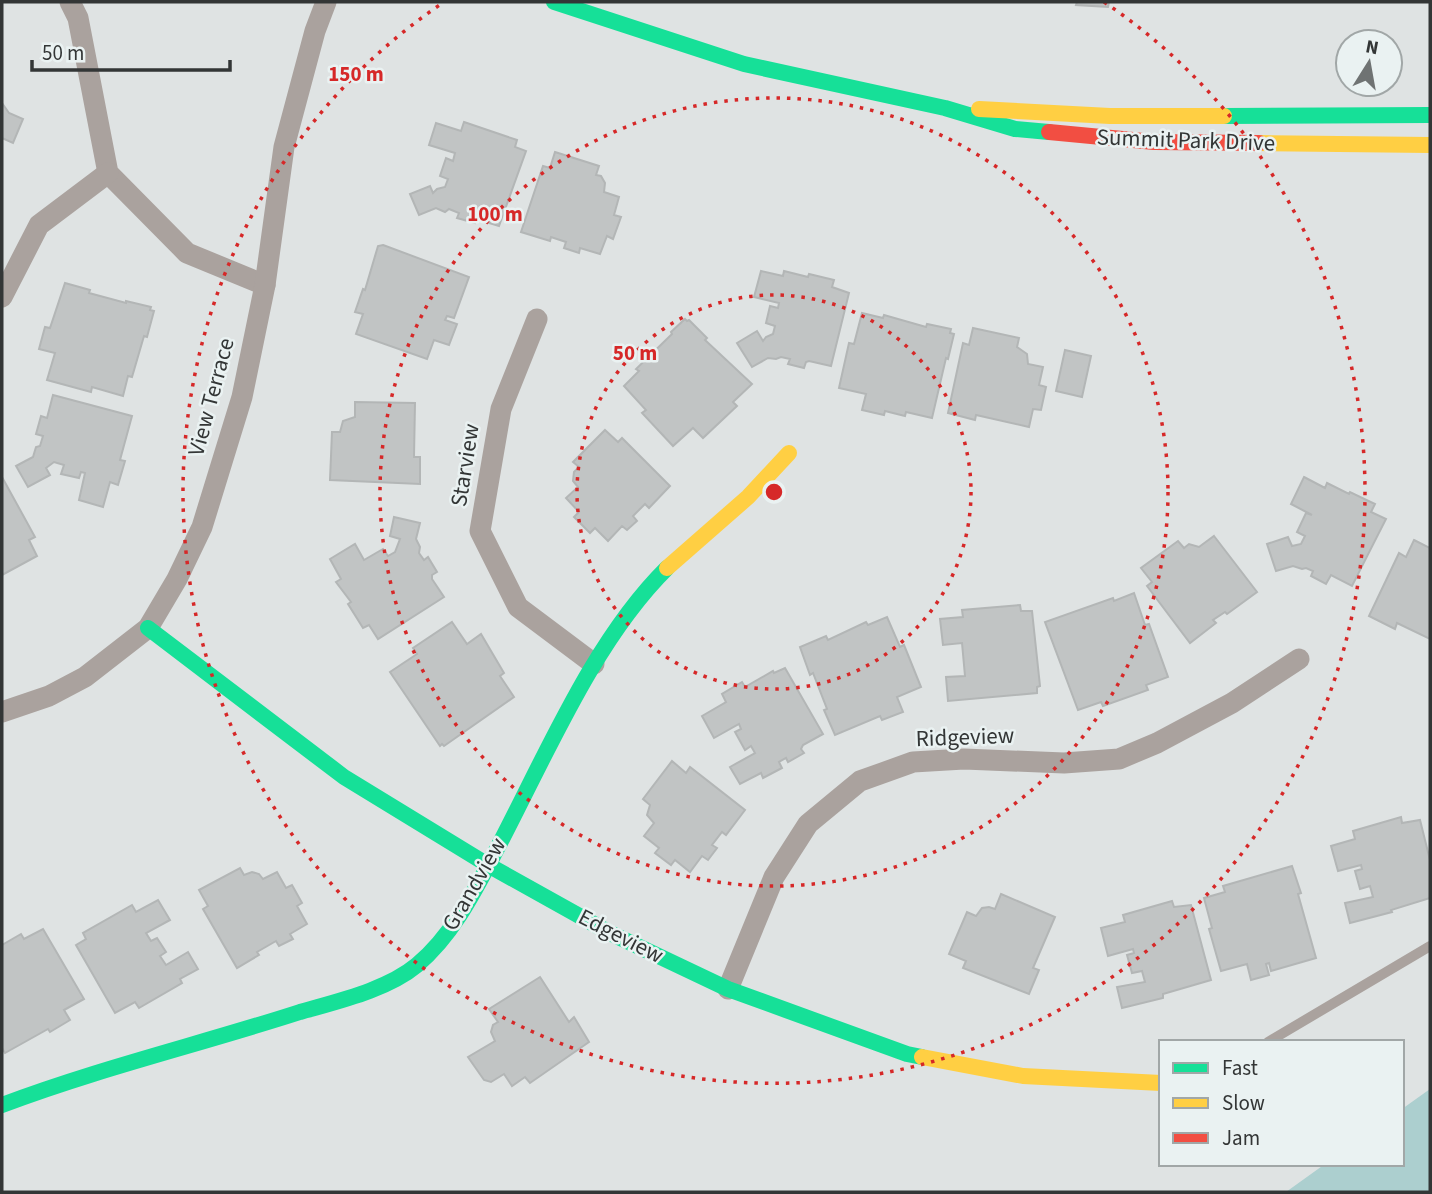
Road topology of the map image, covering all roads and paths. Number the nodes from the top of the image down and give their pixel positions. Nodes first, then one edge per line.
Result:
1 (70, 2) edge
2 (326, 2) edge
3 (554, 2) edge
4 (945, 108) junction
5 (1430, 115) edge
6 (1430, 145) edge
7 (108, 173) junction
8 (265, 285) junction
9 (2, 298) edge
10 (537, 319) dead end
11 (789, 453) dead end
12 (148, 628) junction
13 (1299, 659) dead end
14 (594, 664) junction
15 (2, 712) edge
16 (488, 865) junction
17 (1430, 946) edge
18 (728, 989) junction
19 (1271, 1040) edge
20 (1159, 1083) edge
21 (2, 1105) edge

1 - 7 street
2 - 8 street, View Terrace
3 - 4 street, Summit Park Drive
4 - 5 street, Summit Park Drive
4 - 6 street, Summit Park Drive
7 - 8 street
7 - 9 street
8 - 12 street, View Terrace
10 - 14 street, Starview
11 - 14 street, Grandview
12 - 15 street, View Terrace
12 - 16 street, Edgeview
13 - 18 street, Ridgeview
14 - 16 street, Grandview
16 - 18 street, Edgeview
16 - 21 street, Grandview
17 - 19 lane
18 - 20 street, Edgeview

